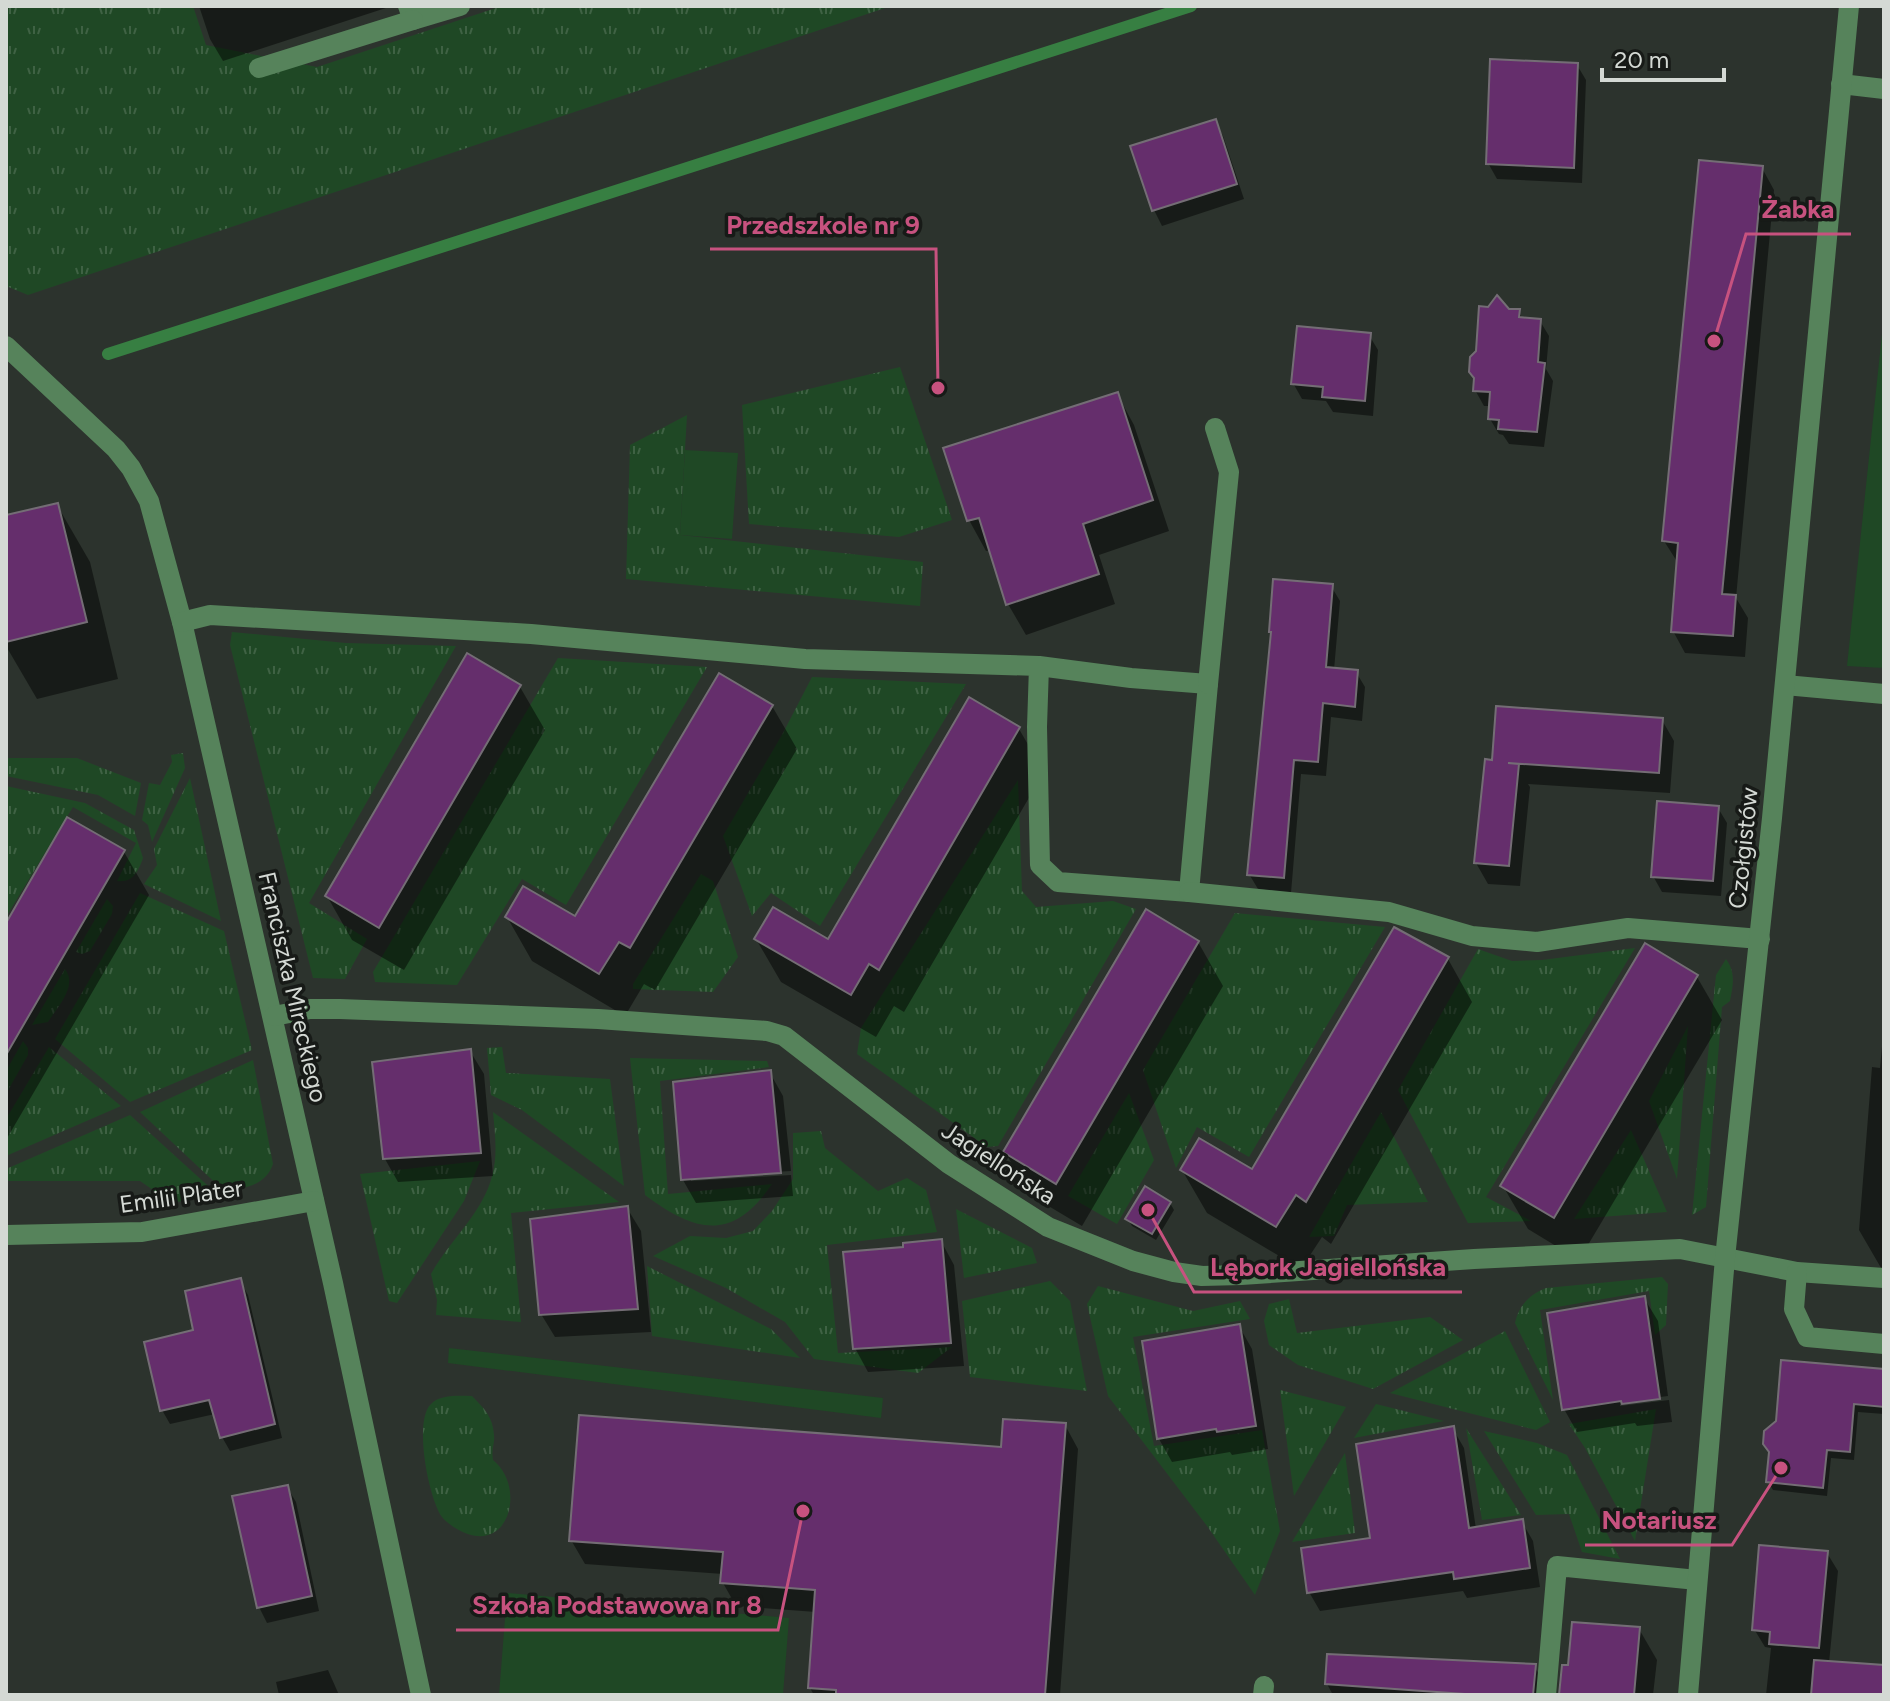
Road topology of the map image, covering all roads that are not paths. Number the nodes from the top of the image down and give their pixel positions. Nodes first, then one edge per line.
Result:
1 (460, 6) edge
2 (1849, 6) edge
3 (410, 13) edge
4 (259, 68) dead end
5 (1841, 84) junction
6 (1884, 89) edge
7 (6, 346) edge
8 (1215, 428) dead end
9 (182, 622) junction
10 (1039, 666) junction
11 (1208, 684) junction
12 (1785, 685) junction
13 (1884, 694) edge
14 (1189, 892) junction
15 (1760, 939) junction
16 (274, 1016) junction
17 (314, 1201) junction
18 (6, 1235) edge
19 (1725, 1258) junction
20 (1797, 1272) junction
21 (1884, 1278) edge
22 (1884, 1344) edge
23 (1697, 1580) junction
24 (421, 1695) edge
25 (1546, 1695) edge
26 (1688, 1695) edge

1 - 3 street
2 - 5 street, Czołgistów
3 - 4 street
5 - 6 street
5 - 12 street, Czołgistów
7 - 9 street, Franciszka Mireckiego
8 - 11 street
9 - 10 street
9 - 16 street, Franciszka Mireckiego
10 - 11 street
10 - 14 street
11 - 14 street
12 - 13 street
12 - 15 street, Czołgistów
14 - 15 street
15 - 19 street, Czołgistów
16 - 17 street, Franciszka Mireckiego
16 - 19 street, Jagiellońska
17 - 18 street, Emilii Plater
17 - 24 street, Franciszka Mireckiego
19 - 20 street, Jagiellońska
19 - 23 street, Czołgistów
20 - 21 street, Jagiellońska
20 - 22 street
23 - 25 street
23 - 26 street, Czołgistów

